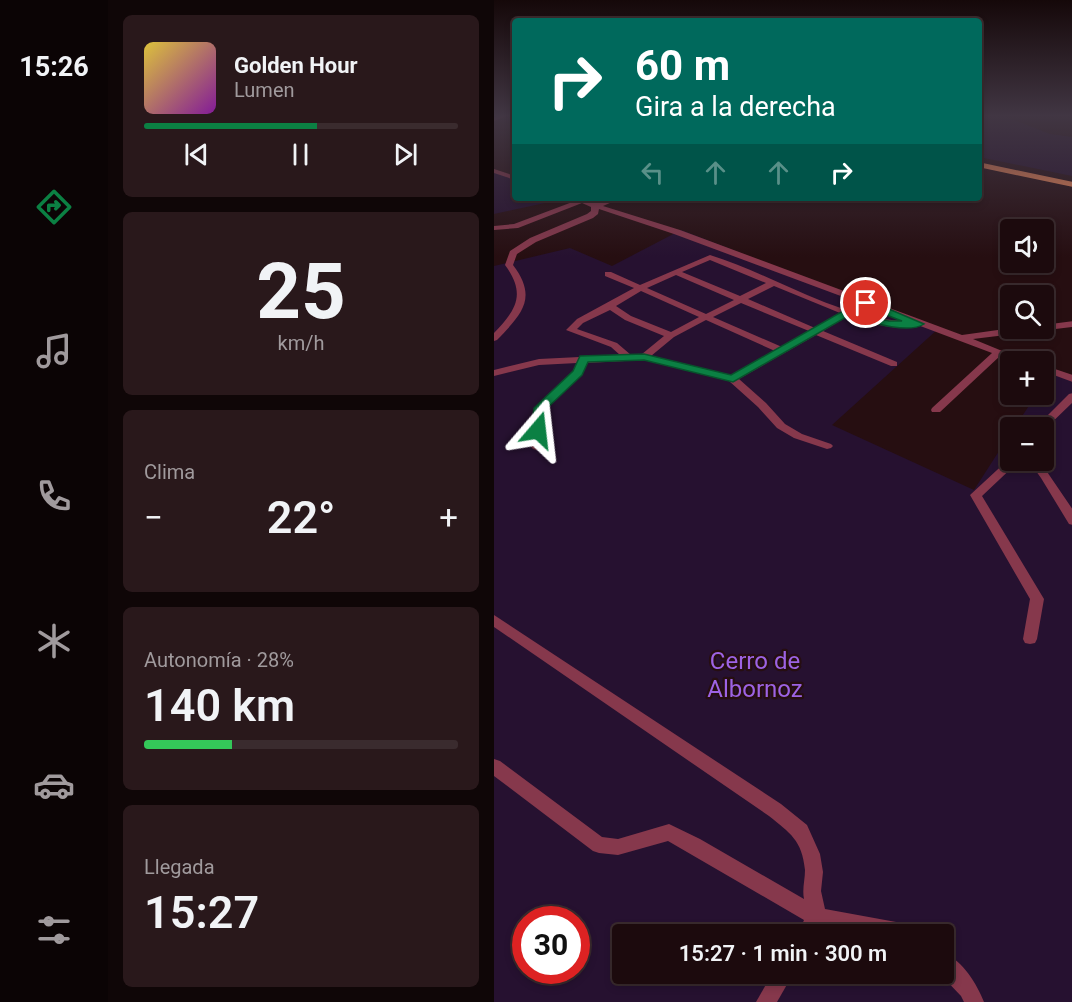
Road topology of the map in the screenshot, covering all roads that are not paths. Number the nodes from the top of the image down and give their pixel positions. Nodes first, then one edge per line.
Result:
1 (996, 163) edge
2 (982, 165) edge
3 (512, 169) edge
4 (496, 172) edge
5 (512, 177) edge
6 (1073, 179) edge
7 (1073, 185) edge
8 (582, 201) joint
9 (609, 201) edge
10 (595, 206) junction
11 (494, 228) edge
12 (675, 272) junction
13 (608, 274) dead end
14 (773, 283) junction
15 (642, 287) junction
16 (739, 300) junction
17 (610, 306) junction
18 (847, 313) junction
19 (703, 317) junction
20 (919, 324) junction
21 (1073, 324) edge
22 (1054, 327) edge
23 (813, 332) junction
24 (1000, 333) edge
25 (671, 335) junction
26 (494, 338) edge
27 (959, 339) junction
28 (781, 350) junction
29 (998, 352) joint
30 (628, 357) junction
31 (644, 357) junction
32 (583, 359) junction
33 (894, 364) dead end
34 (1054, 372) edge
35 (494, 374) edge
36 (733, 379) junction
37 (1073, 379) edge
38 (1073, 396) edge
39 (936, 410) dead end
40 (1051, 417) edge
41 (827, 446) dead end
42 (537, 447) dead end
43 (1003, 471) edge
44 (1041, 471) edge
45 (1073, 521) edge
46 (494, 620) edge
47 (1030, 639) dead end
48 (494, 766) edge
49 (817, 917) junction
50 (813, 924) edge
51 (858, 924) edge
52 (954, 974) edge
53 (777, 984) edge
54 (766, 1002) edge
55 (974, 1002) edge

1 - 6 main road
2 - 7 main road
3 - 4 street
4 - 5 street
8 - 10 street
8 - 11 street
9 - 10 street
10 - 20 street
10 - 26 street
12 - 14 street
12 - 15 street
12 - 16 street
13 - 15 street
14 - 16 street
14 - 18 street
15 - 17 street
15 - 19 street
16 - 19 street
16 - 23 street
17 - 25 street
17 - 30 street
18 - 20 street
18 - 23 street
19 - 25 street
19 - 28 street
20 - 27 street
21 - 22 street
23 - 28 street
23 - 33 street
24 - 27 street
25 - 31 street
27 - 29 street
28 - 36 street
29 - 39 street
30 - 31 street
30 - 32 street
31 - 36 street
32 - 35 street
32 - 42 street
34 - 37 street
36 - 41 street
38 - 40 street
43 - 47 street
44 - 45 street
46 - 49 street
48 - 49 street
49 - 50 street
49 - 51 street
52 - 55 street
53 - 54 street

